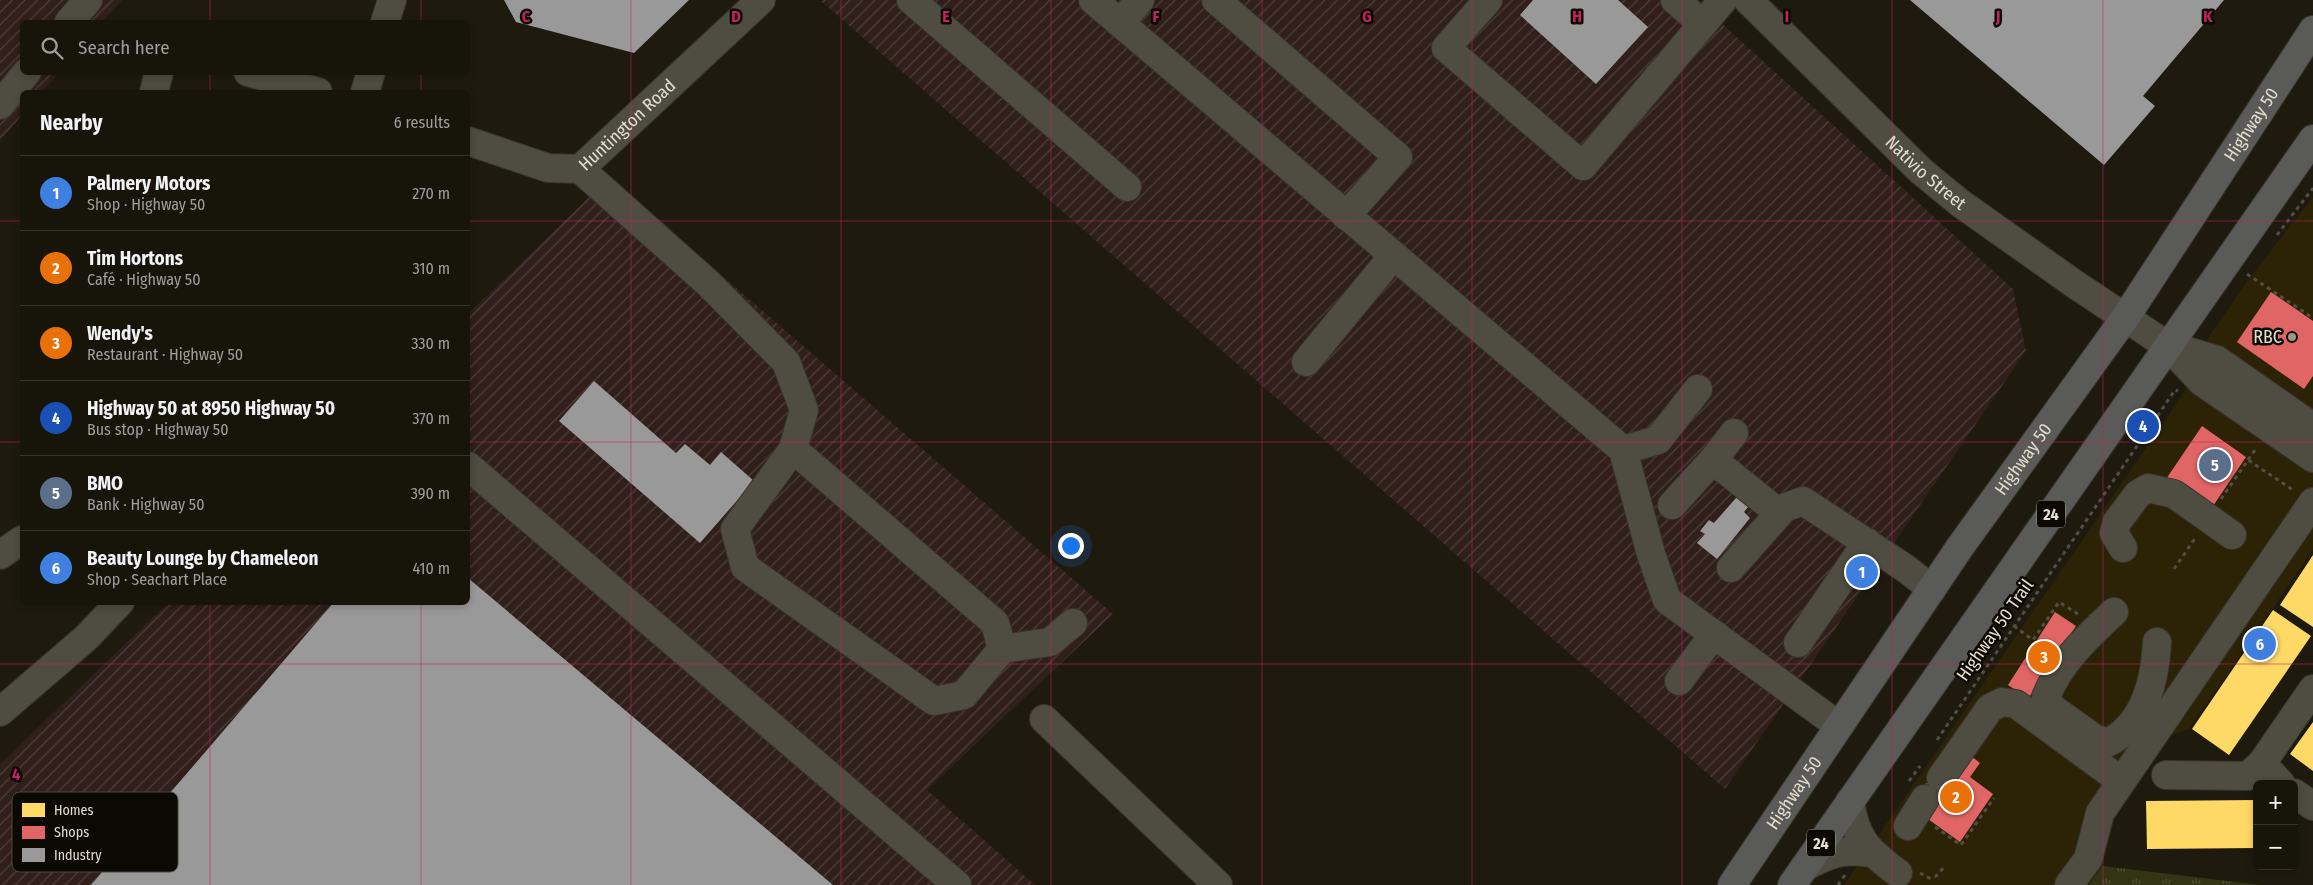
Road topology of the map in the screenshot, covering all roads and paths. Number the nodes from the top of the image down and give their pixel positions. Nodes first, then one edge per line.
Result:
1 (88, 0) edge
2 (392, 0) edge
3 (760, 0) edge
4 (911, 0) edge
5 (1093, 0) edge
6 (1140, 0) edge
7 (1216, 0) edge
8 (1488, 0) edge
9 (1675, 0) edge
10 (1724, 0) edge
11 (1748, 0) edge
12 (71, 20) edge
13 (386, 20) edge
14 (1120, 23) junction
15 (1703, 24) junction
16 (2313, 30) edge
17 (25, 75) edge
18 (158, 75) edge
19 (258, 75) edge
20 (370, 75) edge
21 (154, 90) edge
22 (311, 90) edge
23 (366, 90) edge
24 (0, 105) edge
25 (2313, 139) edge
26 (470, 142) edge
27 (580, 168) junction
28 (1127, 187) dead end
29 (1346, 216) junction
30 (1393, 256) junction
31 (2246, 273) dead end
32 (2125, 318) junction
33 (2313, 318) edge
34 (2168, 346) junction
35 (1306, 362) dead end
36 (1698, 389) dead end
37 (2174, 390) dead end
38 (2313, 427) edge
39 (1734, 433) dead end
40 (792, 449) junction
41 (1623, 450) junction
42 (2313, 458) edge
43 (1713, 460) junction
44 (470, 468) edge
45 (2305, 496) edge
46 (2218, 504) dead end
47 (1672, 505) dead end
48 (1779, 513) junction
49 (2198, 533) dead end
50 (2232, 534) dead end
51 (20, 541) edge
52 (1866, 542) junction
53 (2123, 548) dead end
54 (0, 555) edge
55 (1731, 568) dead end
56 (2174, 569) dead end
57 (1932, 589) junction
58 (117, 605) edge
59 (2114, 612) dead end
60 (2082, 617) dead end
61 (1073, 622) dead end
62 (2014, 626) junction
63 (1714, 634) junction
64 (2156, 642) dead end
65 (1798, 643) dead end
66 (1002, 650) junction
67 (1679, 681) dead end
68 (2313, 689) edge
69 (0, 712) edge
70 (1044, 719) dead end
71 (1839, 726) junction
72 (1934, 744) dead end
73 (2262, 764) junction
74 (1932, 769) joint
75 (2166, 774) dead end
76 (2277, 780) edge
77 (2121, 781) junction
78 (2298, 796) edge
79 (1994, 798) dead end
80 (1850, 801) junction
81 (2313, 806) edge
82 (1866, 852) junction
83 (1898, 873) dead end
84 (1798, 876) edge
85 (956, 885) edge
86 (1218, 885) edge
87 (1732, 885) edge
88 (1838, 885) edge
89 (2069, 885) edge

1 - 12 street
2 - 13 street
3 - 27 street, Huntington Road
4 - 28 street
5 - 14 street
6 - 14 street
7 - 29 street
8 - 15 street
9 - 15 street
10 - 15 street
11 - 32 street, Nativio Street
14 - 29 street
16 - 32 main road, Highway 50
17 - 24 street
18 - 21 street
19 - 22 street
20 - 23 street
25 - 34 main road, 24
26 - 27 street, Huntington Road
27 - 40 street
29 - 30 street
30 - 35 street
30 - 41 street
31 - 33 path
32 - 34 street, Nativio Street
32 - 57 main road, Highway 50
34 - 38 street
34 - 42 street
34 - 80 main road, 24
36 - 41 street
37 - 62 path, Highway 50 Trail
39 - 43 street
40 - 66 street
40 - 66 street
41 - 63 street
43 - 47 street
43 - 48 street
44 - 85 street
45 - 46 path
45 - 77 street
48 - 52 street
48 - 55 street
49 - 56 path
50 - 53 street
51 - 54 street
52 - 57 street
52 - 65 street
57 - 71 main road, Highway 50
58 - 69 street
59 - 64 street
60 - 62 path
61 - 66 street
62 - 72 path, Highway 50 Trail
63 - 67 street
63 - 71 street
68 - 73 street
70 - 86 street
71 - 87 main road, Highway 50
73 - 75 street
73 - 76 street
74 - 77 street
74 - 79 path
77 - 89 street
78 - 81 street
80 - 82 street
80 - 84 main road, 24
82 - 83 street
82 - 84 street
82 - 88 path

